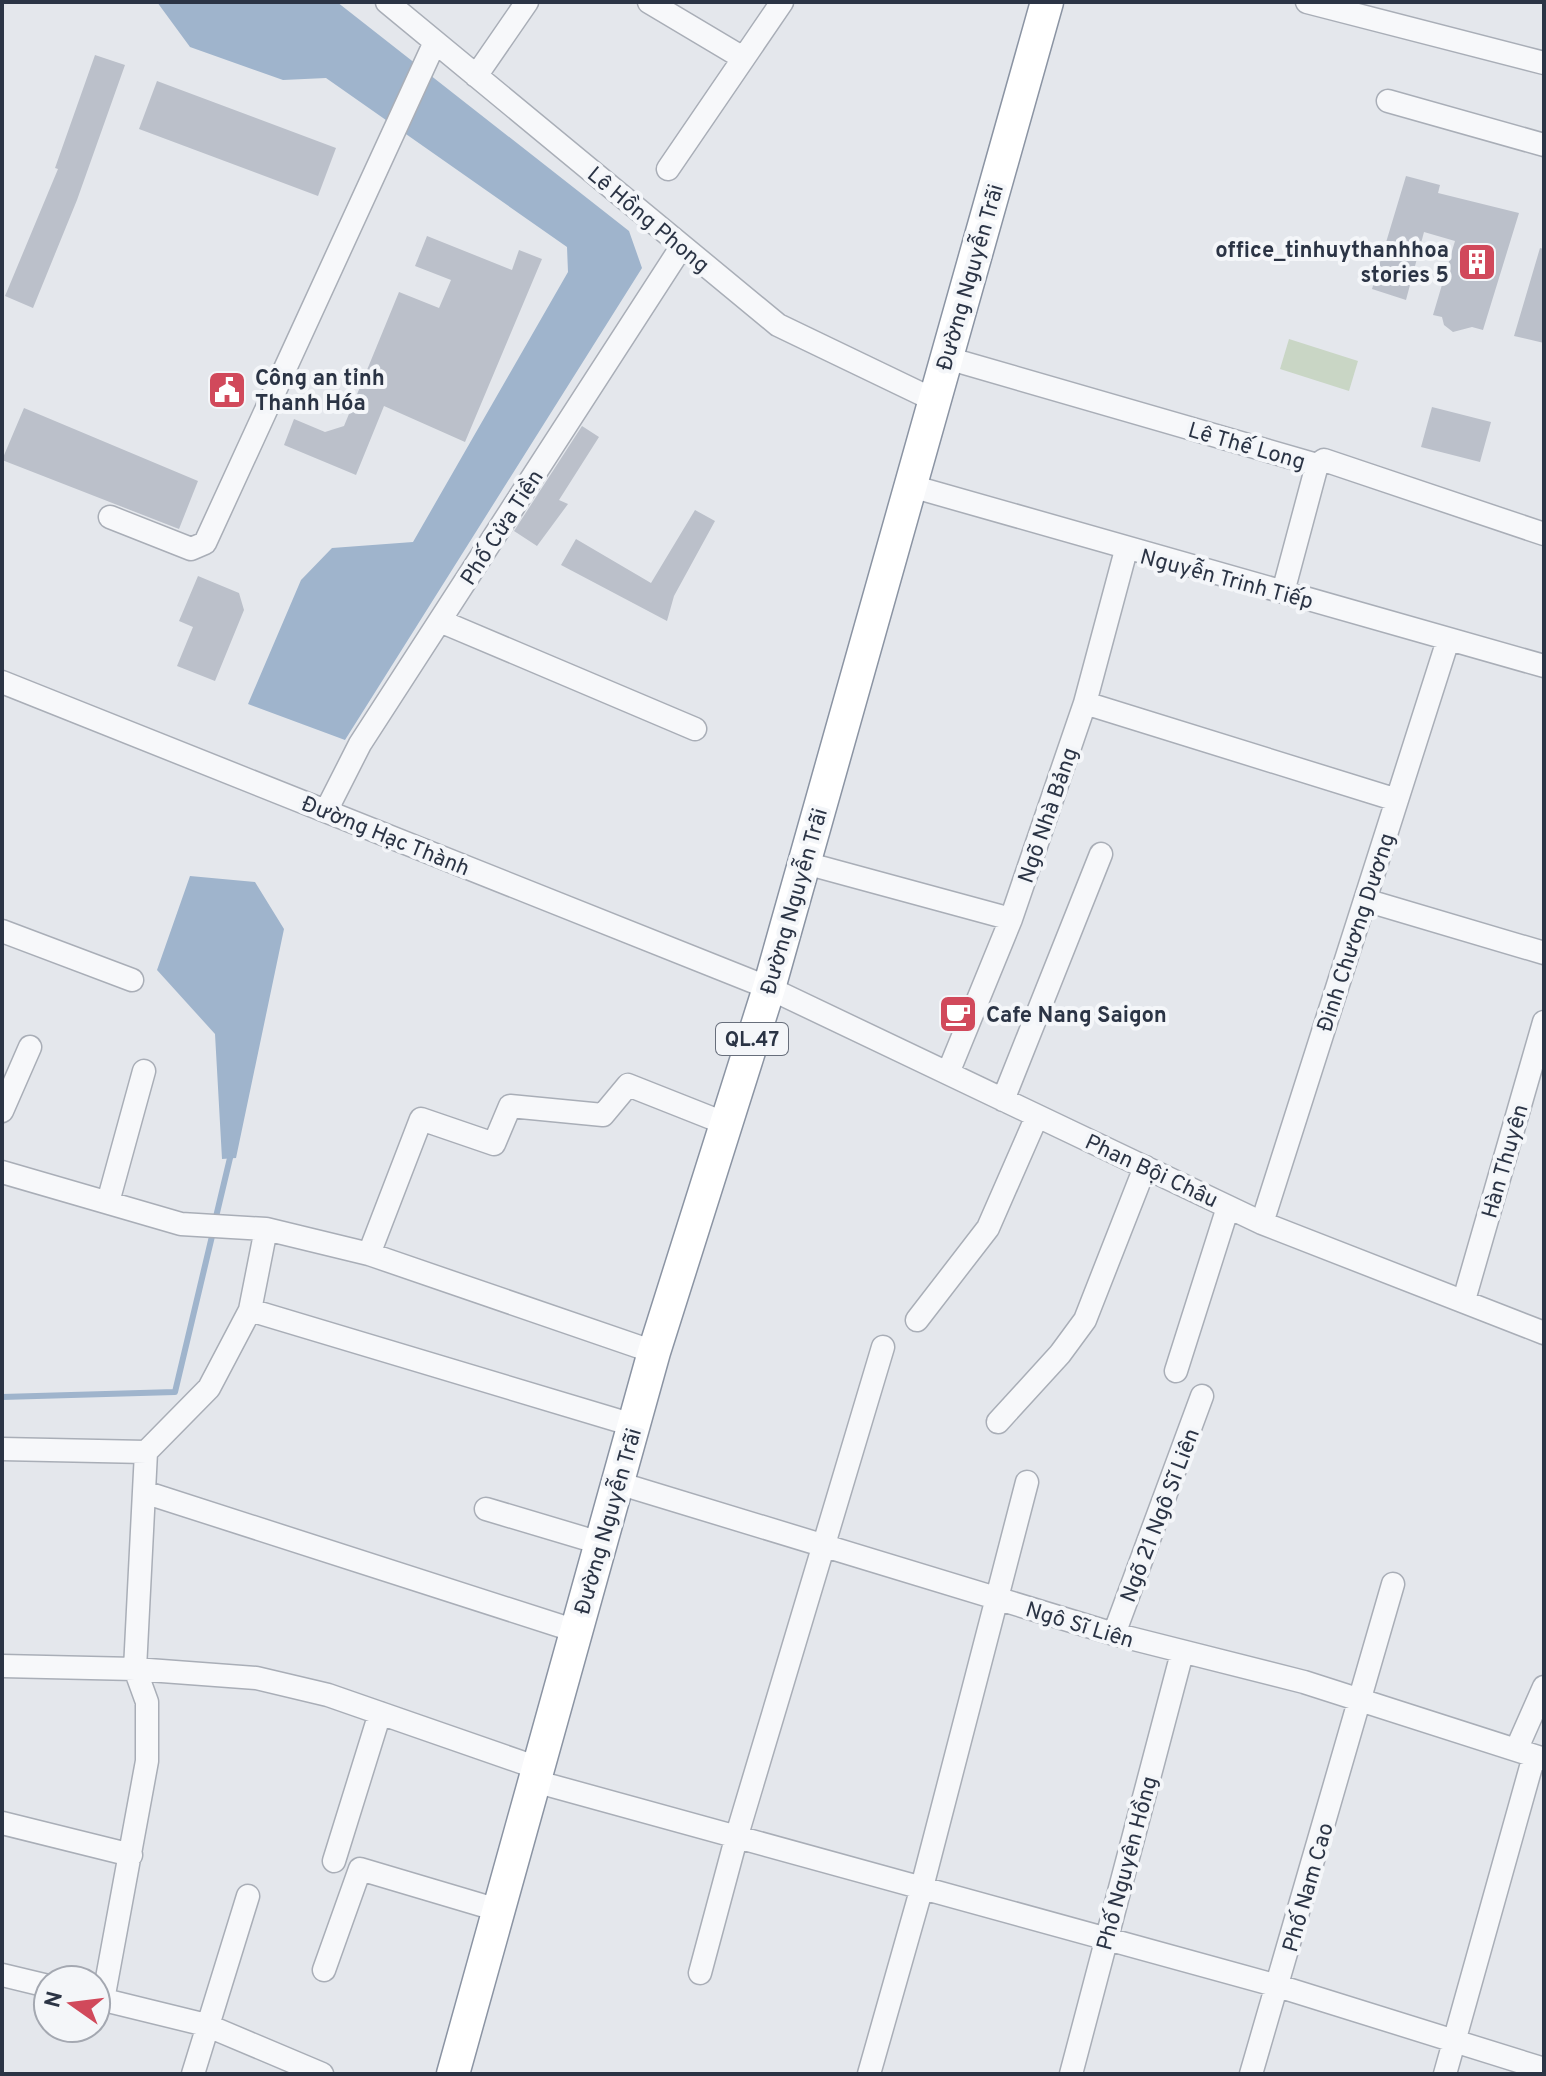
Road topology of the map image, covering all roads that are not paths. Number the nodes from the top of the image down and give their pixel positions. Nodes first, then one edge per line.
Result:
1 (387, 2) edge
2 (527, 2) edge
3 (649, 2) edge
4 (782, 2) edge
5 (1047, 2) edge
6 (1307, 2) edge
7 (1332, 5) edge
8 (435, 42) junction
9 (743, 58) junction
10 (1544, 63) edge
11 (476, 76) junction
12 (1388, 101) dead end
13 (1544, 145) edge
14 (668, 169) dead end
15 (682, 246) junction
16 (947, 358) junction
17 (934, 400) junction
18 (1317, 465) junction
19 (911, 486) junction
20 (110, 517) dead end
21 (1544, 534) edge
22 (1126, 550) junction
23 (1283, 592) junction
24 (440, 621) junction
25 (1448, 640) junction
26 (1544, 666) edge
27 (2, 682) edge
28 (1085, 703) junction
29 (695, 729) dead end
30 (1397, 800) junction
31 (326, 811) junction
32 (1101, 854) dead end
33 (805, 863) junction
34 (1365, 900) junction
35 (1011, 919) junction
36 (2, 931) edge
37 (1544, 953) edge
38 (132, 980) dead end
39 (769, 988) junction
40 (1544, 1022) edge
41 (30, 1047) dead end
42 (144, 1071) dead end
43 (948, 1073) junction
44 (1003, 1100) junction
45 (2, 1111) edge
46 (1037, 1116) junction
47 (724, 1123) junction
48 (1145, 1167) junction
49 (2, 1172) edge
50 (108, 1202) junction
51 (1228, 1207) junction
52 (1262, 1223) junction
53 (266, 1229) junction
54 (369, 1254) junction
55 (1464, 1300) junction
56 (250, 1310) junction
57 (917, 1320) dead end
58 (1544, 1333) edge
59 (883, 1347) dead end
60 (654, 1352) junction
61 (1176, 1371) dead end
62 (1202, 1396) dead end
63 (998, 1422) dead end
64 (633, 1425) junction
65 (2, 1449) edge
66 (146, 1452) junction
67 (1027, 1482) dead end
68 (618, 1483) junction
69 (144, 1492) junction
70 (486, 1509) dead end
71 (600, 1543) junction
72 (823, 1547) junction
73 (1393, 1584) dead end
74 (997, 1599) junction
75 (576, 1631) junction
76 (1114, 1634) junction
77 (1182, 1653) junction
78 (2, 1666) edge
79 (135, 1669) junction
80 (1544, 1687) edge
81 (1360, 1699) junction
82 (380, 1713) junction
83 (1532, 1754) edge
84 (536, 1774) junction
85 (2, 1823) edge
86 (737, 1835) junction
87 (131, 1855) junction
88 (334, 1861) dead end
89 (922, 1887) junction
90 (248, 1896) dead end
91 (498, 1910) junction
92 (1106, 1938) junction
93 (107, 1964) edge
94 (324, 1970) dead end
95 (700, 1973) dead end
96 (2, 1975) edge
97 (32, 1982) edge
98 (1278, 1986) junction
99 (112, 2002) edge
100 (206, 2025) junction
101 (1455, 2040) junction
102 (1544, 2069) edge
103 (193, 2074) edge
104 (322, 2074) edge
105 (453, 2074) edge
106 (869, 2074) edge
107 (1071, 2074) edge
108 (1251, 2074) edge
109 (1445, 2074) edge

1 - 8 street, Lê Hồng Phong
2 - 11 street
3 - 9 street
4 - 9 street
5 - 16 highway, Đường Nguyễn Trãi / QL.47
6 - 7 street
7 - 10 street
8 - 11 street, Lê Hồng Phong
8 - 20 street
9 - 14 street
11 - 15 street, Lê Hồng Phong
12 - 13 street
15 - 17 street, Lê Hồng Phong
15 - 24 street, Phố Cửa Tiền
16 - 17 highway, Đường Nguyễn Trãi / QL.47
16 - 18 street, Lê Thế Long
17 - 19 highway, Đường Nguyễn Trãi / QL.47
18 - 21 street, Lê Thế Long
18 - 23 street
19 - 22 street, Nguyễn Trinh Tiếp
19 - 33 highway, Đường Nguyễn Trãi / QL.47
22 - 23 street, Nguyễn Trinh Tiếp
22 - 28 street, Ngõ Nhà Bảng
23 - 25 street, Nguyễn Trinh Tiếp
24 - 29 street
24 - 31 street, Phố Cửa Tiền
25 - 26 street, Nguyễn Trinh Tiếp
25 - 30 street, Đinh Chương Dương
27 - 31 street, Đường Hạc Thành
28 - 30 street
28 - 35 street, Ngõ Nhà Bảng
30 - 34 street, Đinh Chương Dương
31 - 39 street, Đường Hạc Thành
32 - 44 street
33 - 35 street
33 - 39 highway, Đường Nguyễn Trãi / QL.47
34 - 37 street
34 - 52 street, Đinh Chương Dương
35 - 43 street, Ngõ Nhà Bảng
36 - 38 street
39 - 43 street, Phan Bội Châu
39 - 47 highway, Đường Nguyễn Trãi / QL.47
40 - 55 street, Hàn Thuyên
41 - 45 street
42 - 50 street
43 - 44 street, Phan Bội Châu
44 - 46 street, Phan Bội Châu
46 - 48 street, Phan Bội Châu
46 - 57 street
47 - 54 street
47 - 60 highway, Đường Nguyễn Trãi / QL.47
48 - 51 street, Phan Bội Châu
48 - 63 street
49 - 50 street
50 - 53 street
51 - 52 street, Phan Bội Châu
51 - 61 street
52 - 55 street, Phan Bội Châu
53 - 54 street
53 - 56 street
54 - 60 street
55 - 58 street, Phan Bội Châu
56 - 64 street
56 - 66 street
59 - 72 street
60 - 64 highway, Đường Nguyễn Trãi / QL.47
62 - 76 street, Ngõ 21 Ngô Sĩ Liên
64 - 68 highway, Đường Nguyễn Trãi / QL.47
65 - 66 street
66 - 69 street
67 - 74 street
68 - 71 highway, Đường Nguyễn Trãi / QL.47
68 - 72 street, Ngô Sĩ Liên
69 - 75 street
69 - 79 street
70 - 71 street
71 - 75 highway, Đường Nguyễn Trãi / QL.47
72 - 74 street, Ngô Sĩ Liên
72 - 86 street
73 - 81 street, Phố Nam Cao
74 - 76 street, Ngô Sĩ Liên
74 - 89 street
75 - 84 highway, Đường Nguyễn Trãi / QL.47
76 - 77 street, Ngô Sĩ Liên
77 - 81 street, Ngô Sĩ Liên
77 - 92 street, Phố Nguyên Hồng
78 - 79 street
79 - 82 street
79 - 87 street
80 - 83 street
81 - 83 street, Ngô Sĩ Liên
81 - 98 street, Phố Nam Cao
82 - 84 street
82 - 88 street
83 - 101 street
84 - 86 street
84 - 91 highway, Đường Nguyễn Trãi / QL.47
85 - 87 street
86 - 89 street
86 - 95 street
87 - 93 street
89 - 92 street
89 - 106 street
90 - 100 street
91 - 94 street
91 - 105 highway, Đường Nguyễn Trãi / QL.47
92 - 98 street
92 - 107 street, Phố Nguyên Hồng
96 - 97 street
98 - 101 street
98 - 108 street, Phố Nam Cao
99 - 100 street
100 - 103 street
100 - 104 street
101 - 102 street
101 - 109 street

